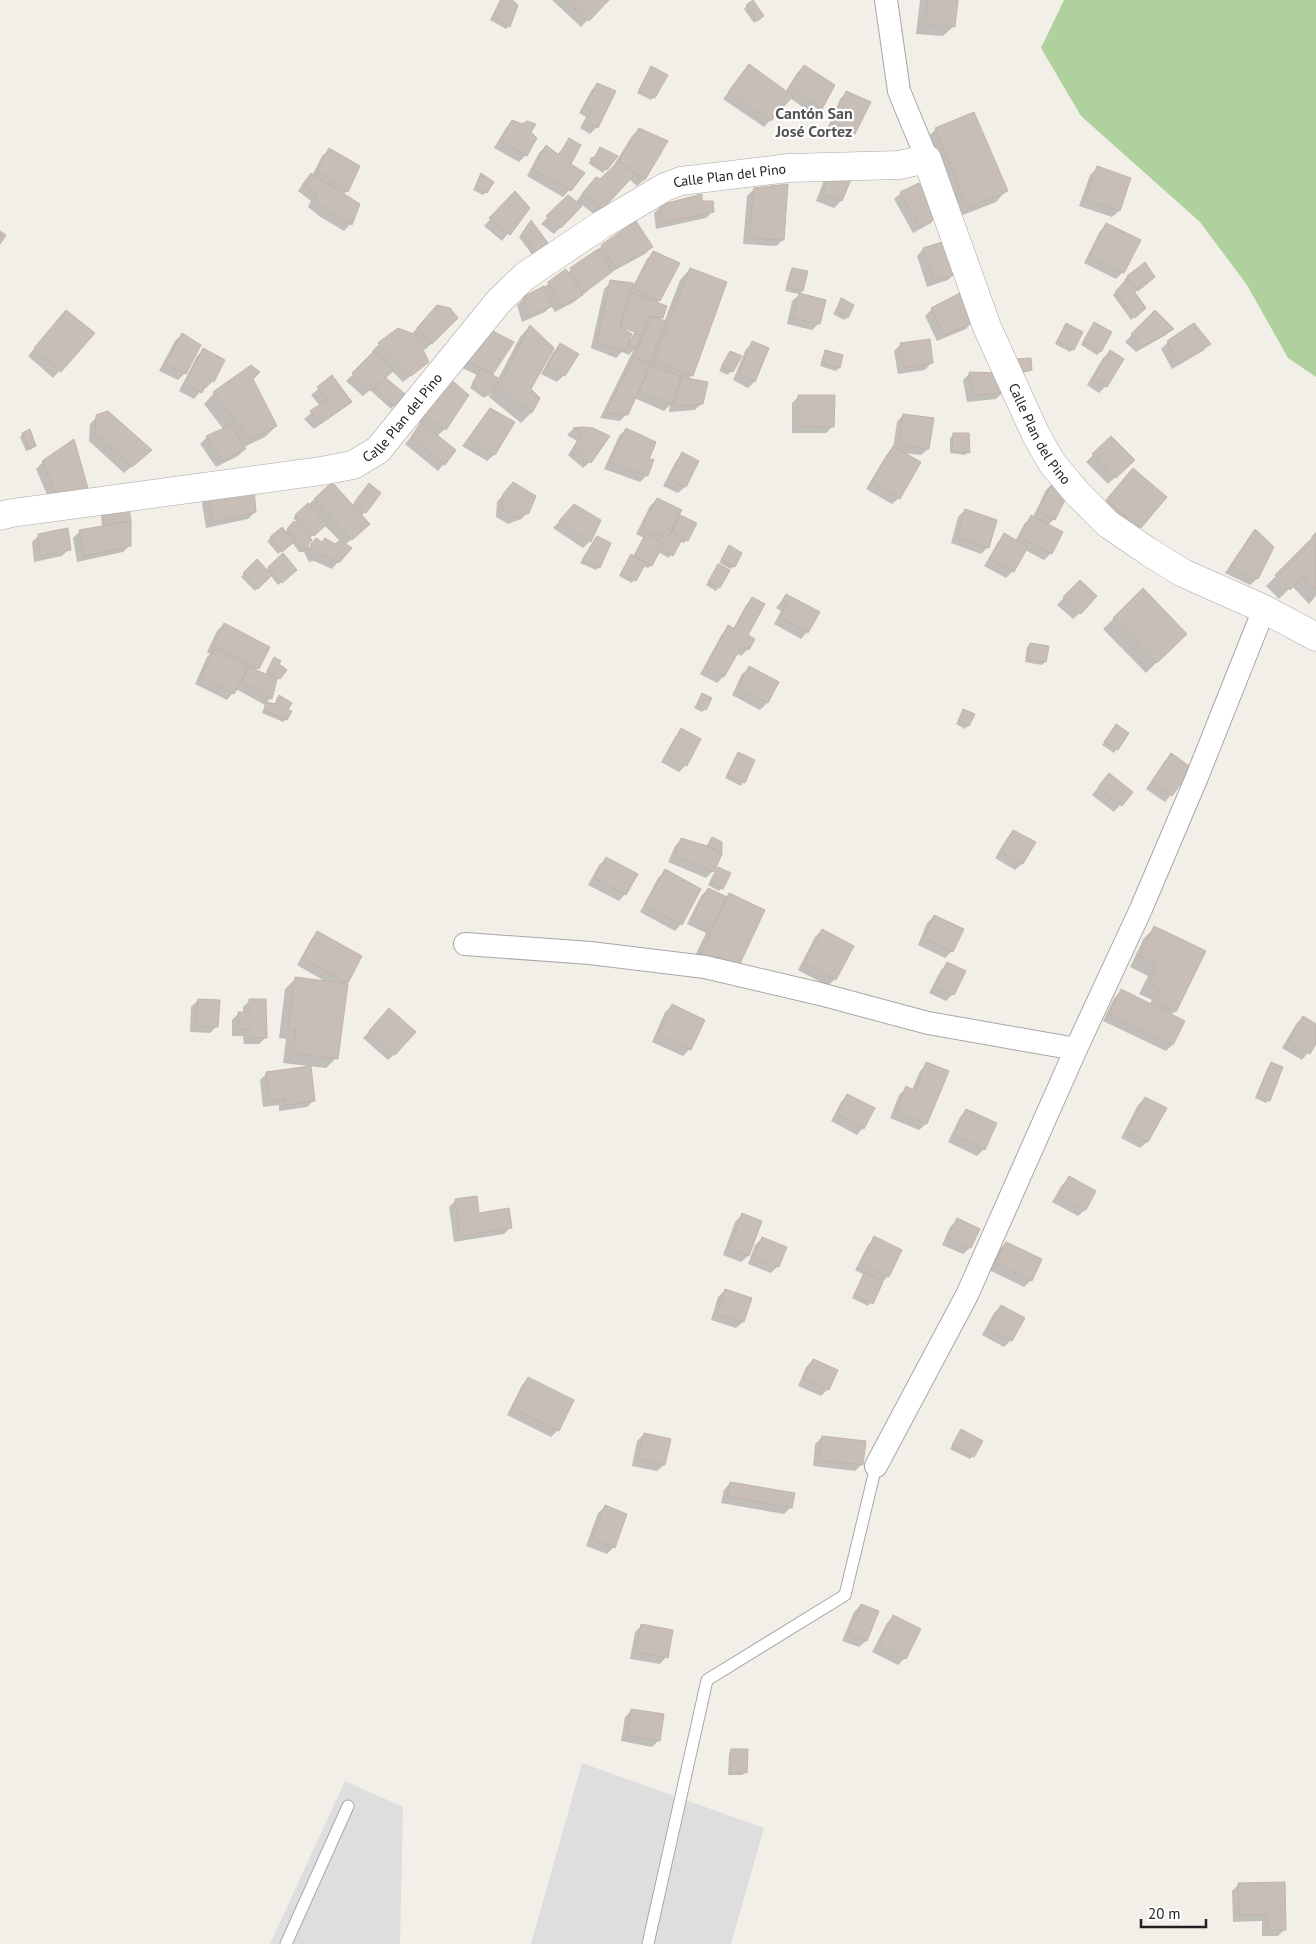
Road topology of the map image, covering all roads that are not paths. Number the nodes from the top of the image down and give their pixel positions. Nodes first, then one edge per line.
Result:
1 (886, 0) edge
2 (927, 159) junction
3 (0, 516) edge
4 (1264, 609) junction
5 (1316, 637) edge
6 (465, 944) dead end
7 (1076, 1049) junction
8 (876, 1466) joint
9 (348, 1806) dead end
10 (286, 1944) edge
11 (648, 1944) edge

1 - 2 street
2 - 3 street, Calle Plan del Pino
2 - 4 street, Calle Plan del Pino
4 - 5 street, Calle Plan del Pino
4 - 7 street
6 - 7 street
7 - 8 street
8 - 11 lane
9 - 10 lane

